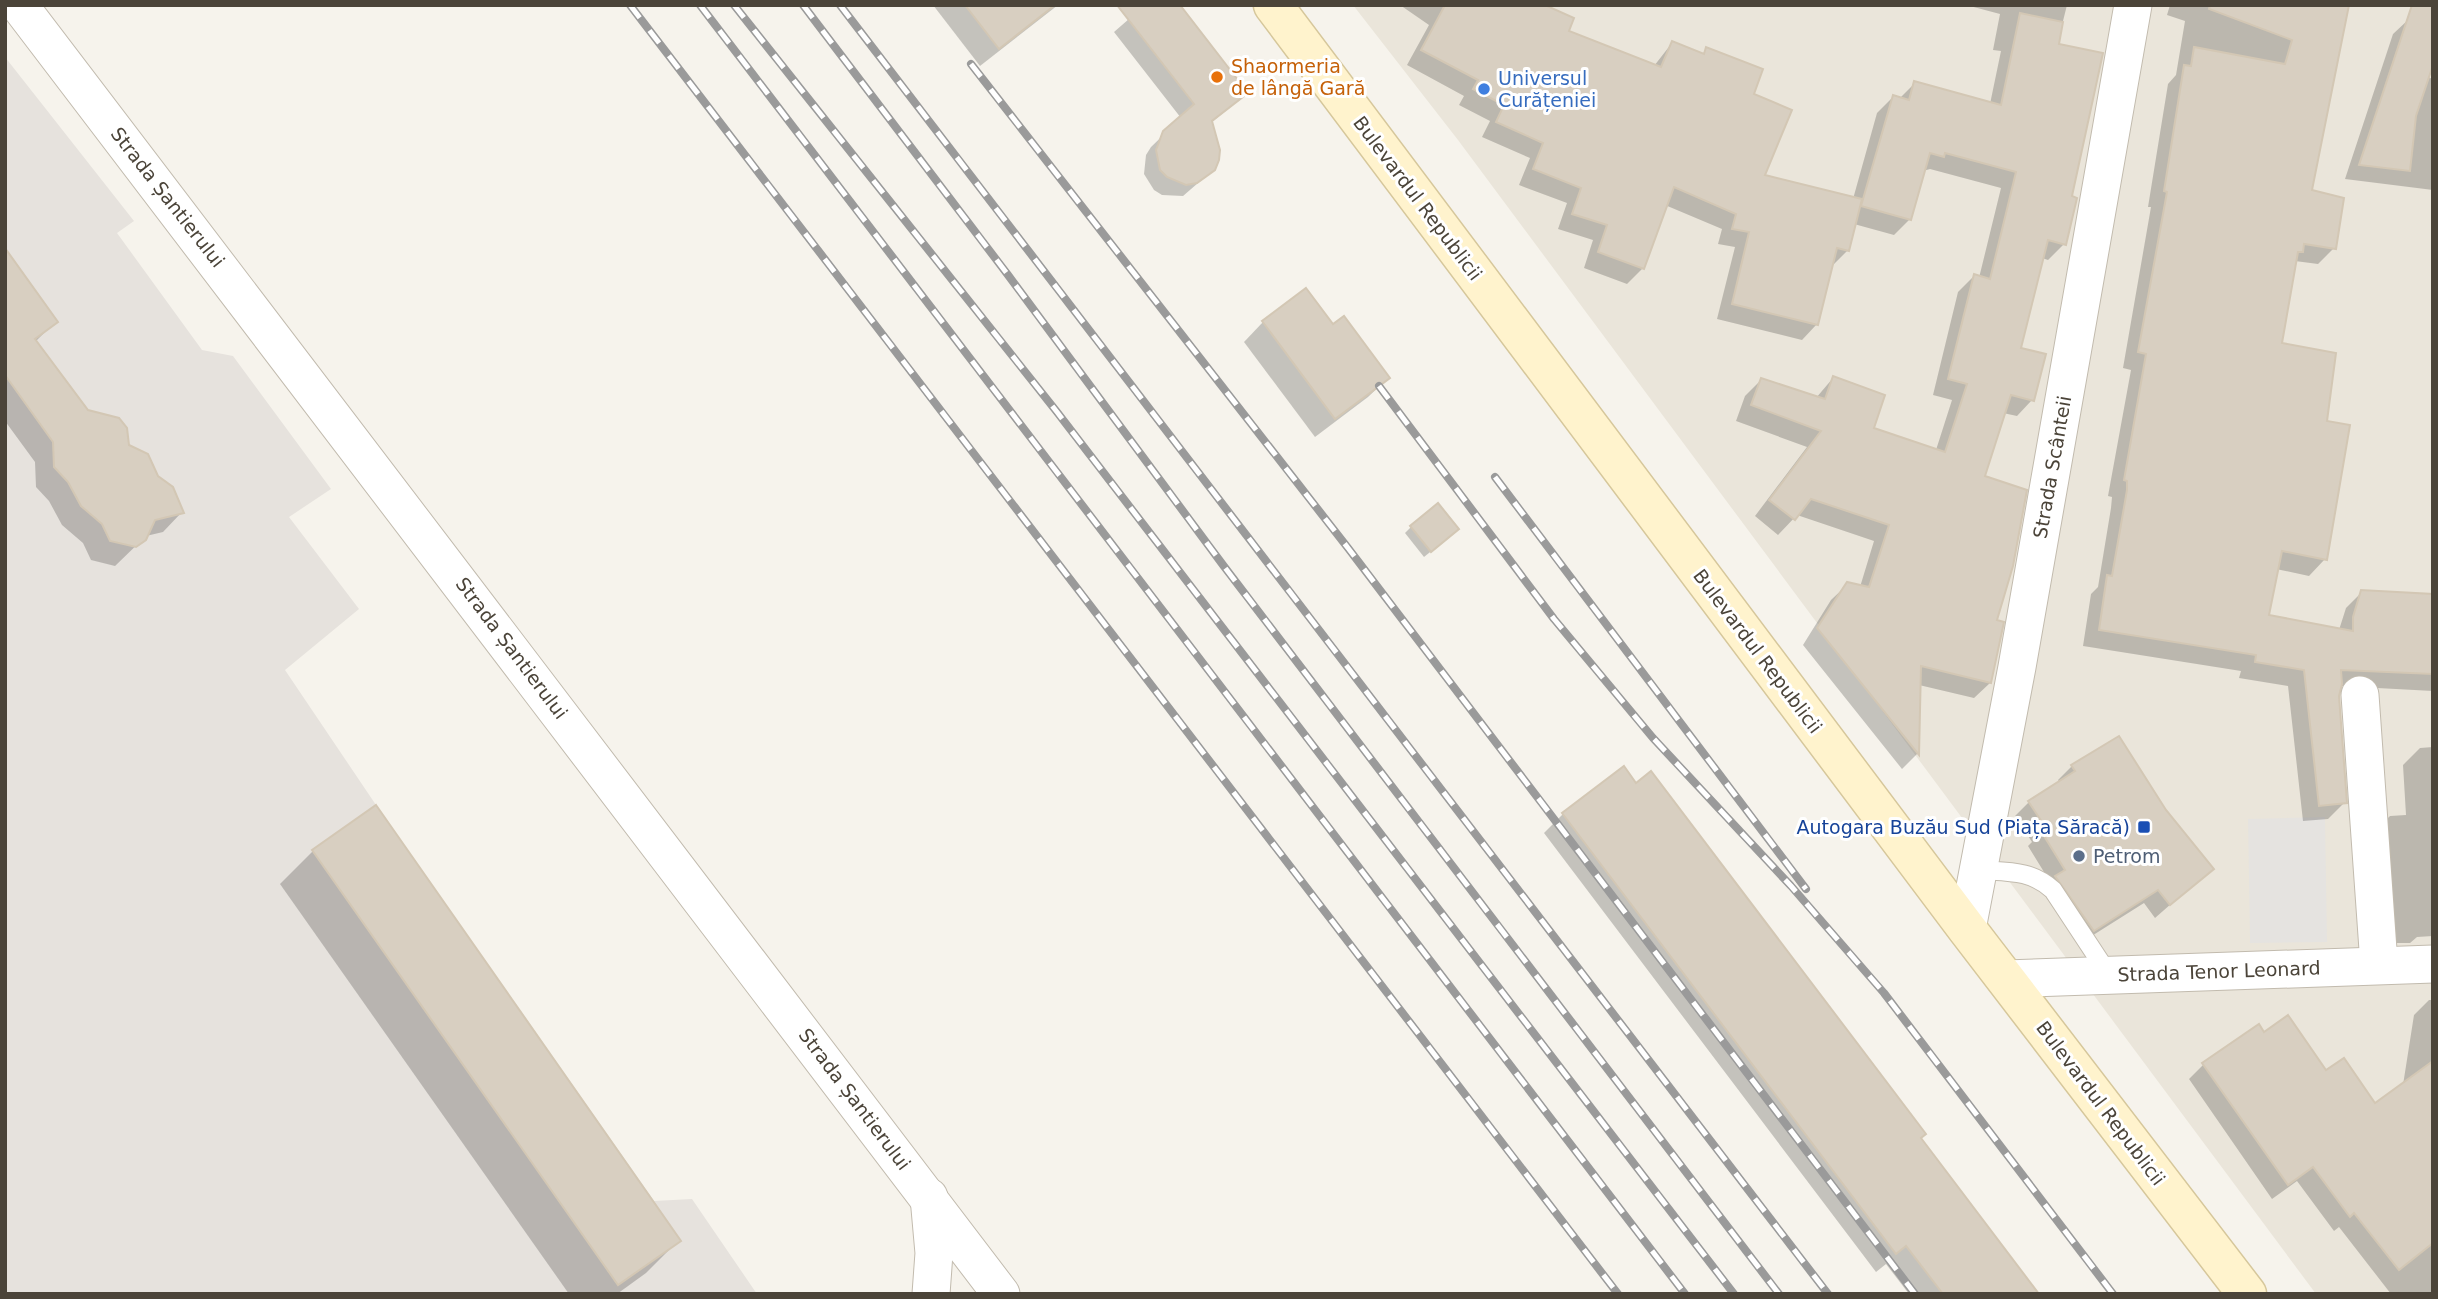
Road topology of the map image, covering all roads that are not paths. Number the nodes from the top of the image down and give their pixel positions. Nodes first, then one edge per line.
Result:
1 (19, 5) edge
2 (1273, 5) edge
3 (2133, 5) edge
4 (2360, 695) dead end
5 (1980, 870) junction
6 (1967, 929) junction
7 (2379, 964) junction
8 (2433, 964) edge
9 (2109, 975) junction
10 (2006, 979) junction
11 (929, 1196) junction
12 (931, 1294) edge
13 (1001, 1294) edge
14 (2247, 1294) edge

1 - 11 street, Strada Șantierului
2 - 6 main road, Bulevardul Republicii
3 - 5 street, Strada Scânteii
4 - 7 street
5 - 6 street, Strada Scânteii
5 - 9 lane
6 - 10 main road, Bulevardul Republicii
7 - 8 street, Strada Tenor Leonard
7 - 9 street, Strada Tenor Leonard
9 - 10 street, Strada Tenor Leonard
10 - 14 main road, Bulevardul Republicii
11 - 12 street
11 - 13 street, Strada Șantierului

